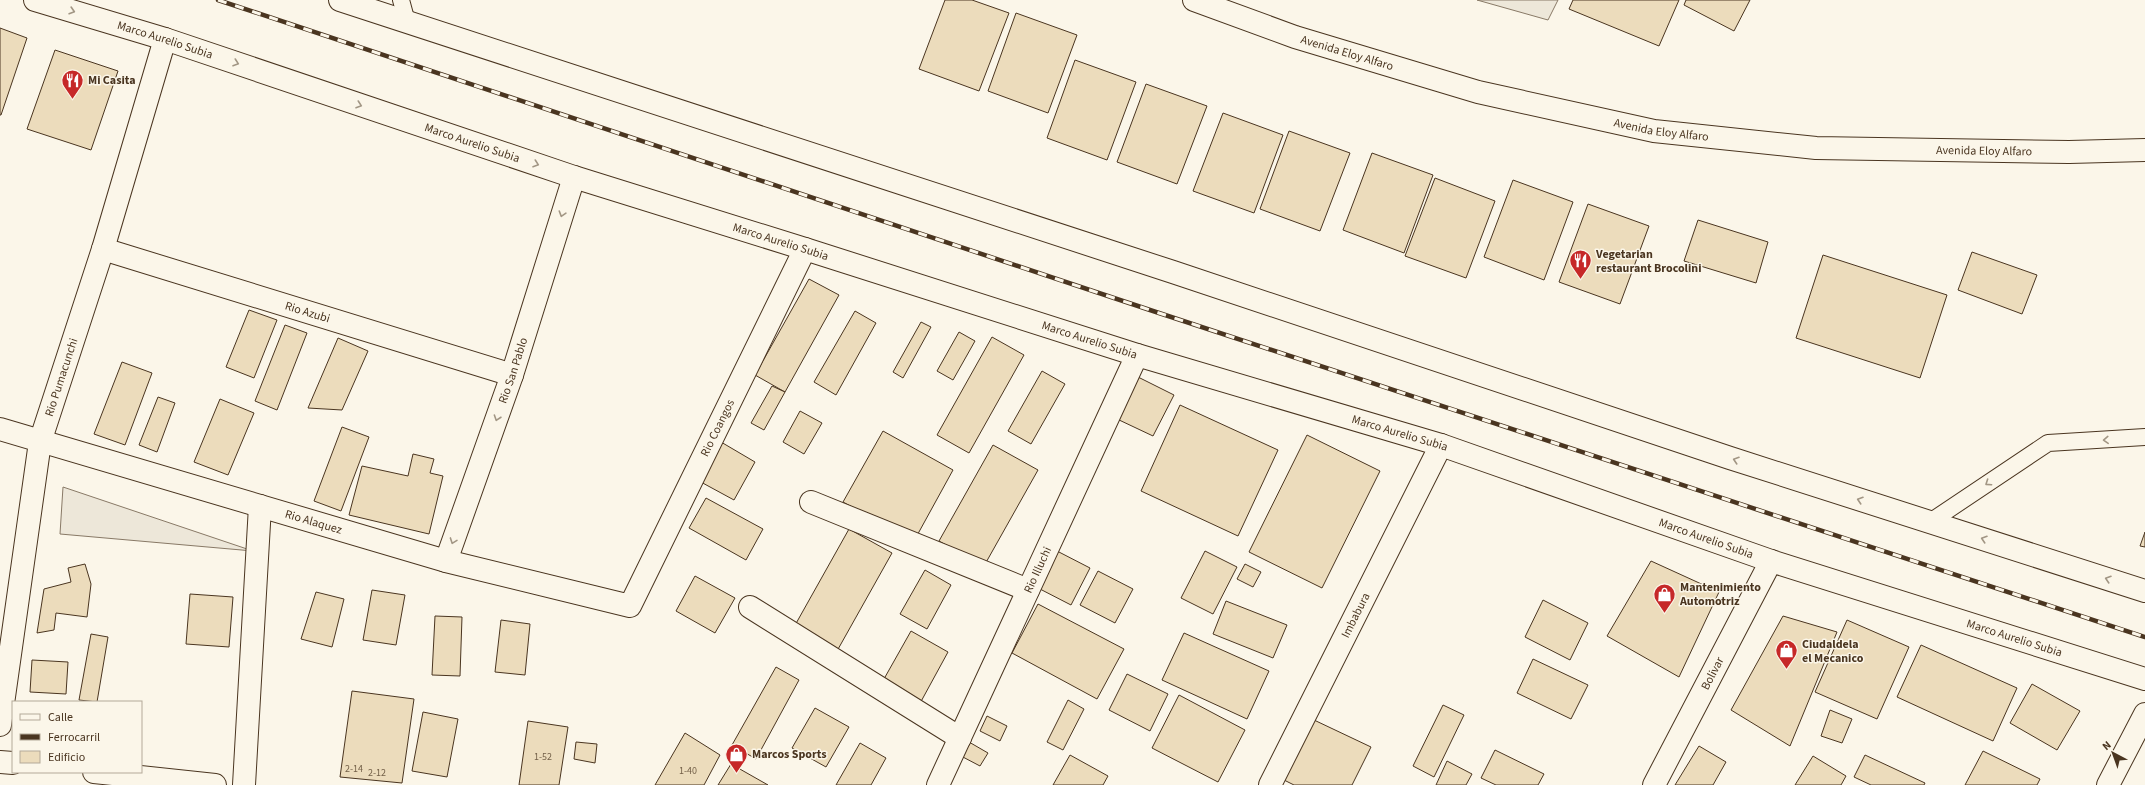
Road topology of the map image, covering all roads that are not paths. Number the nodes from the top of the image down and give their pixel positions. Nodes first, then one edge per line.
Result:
1 (35, 0) edge
2 (340, 0) edge
3 (401, 0) edge
4 (1194, 0) edge
5 (407, 22) junction
6 (164, 39) junction
7 (2145, 150) edge
8 (574, 177) junction
9 (103, 249) junction
10 (805, 249) junction
11 (1137, 355) junction
12 (512, 375) junction
13 (0, 429) edge
14 (2145, 437) edge
15 (40, 442) junction
16 (1441, 445) junction
17 (811, 502) dead end
18 (260, 506) junction
19 (1930, 522) junction
20 (446, 561) junction
21 (1771, 561) junction
22 (1028, 590) junction
23 (2145, 591) edge
24 (630, 606) joint
25 (750, 607) dead end
26 (2145, 679) edge
27 (2145, 714) edge
28 (0, 726) edge
29 (960, 738) junction
30 (0, 762) edge
31 (12, 763) edge
32 (103, 773) edge
33 (215, 785) edge
34 (244, 785) edge
35 (938, 785) edge
36 (1270, 785) edge
37 (1654, 785) edge
38 (2108, 785) edge

1 -> 6 main road, Marco Aurelio Subia
2 - 5 main road
3 - 5 lane
4 - 7 main road, Avenida Eloy Alfaro
19 -> 5 main road
6 -> 8 main road, Marco Aurelio Subia
6 - 9 main road, Rio Pumacunchi
8 - 10 main road, Marco Aurelio Subia
8 -> 12 main road, Rio San Pablo
9 - 12 main road, Rio Azubi
9 - 15 main road, Rio Pumacunchi
10 - 11 main road, Marco Aurelio Subia
10 - 24 main road, Rio Coangos
11 - 16 main road, Marco Aurelio Subia
11 - 22 main road, Rio Illuchi
12 -> 20 main road, Rio San Pablo
13 - 15 main road, Rio Alaquez
14 -> 19 lane
15 - 18 main road, Rio Alaquez
15 - 28 main road, Rio Pumacunchi
16 - 21 main road, Marco Aurelio Subia
16 - 36 main road, Imbabura
17 - 22 main road
18 - 20 main road, Rio Alaquez
18 - 34 main road
23 -> 19 main road
20 - 24 main road, Rio Alaquez
21 - 26 main road, Marco Aurelio Subia
21 - 37 main road, Bolivar
22 - 29 main road, Rio Illuchi
25 - 29 main road
27 - 38 main road
29 - 35 main road, Rio Illuchi
30 - 31 main road
32 - 33 main road

